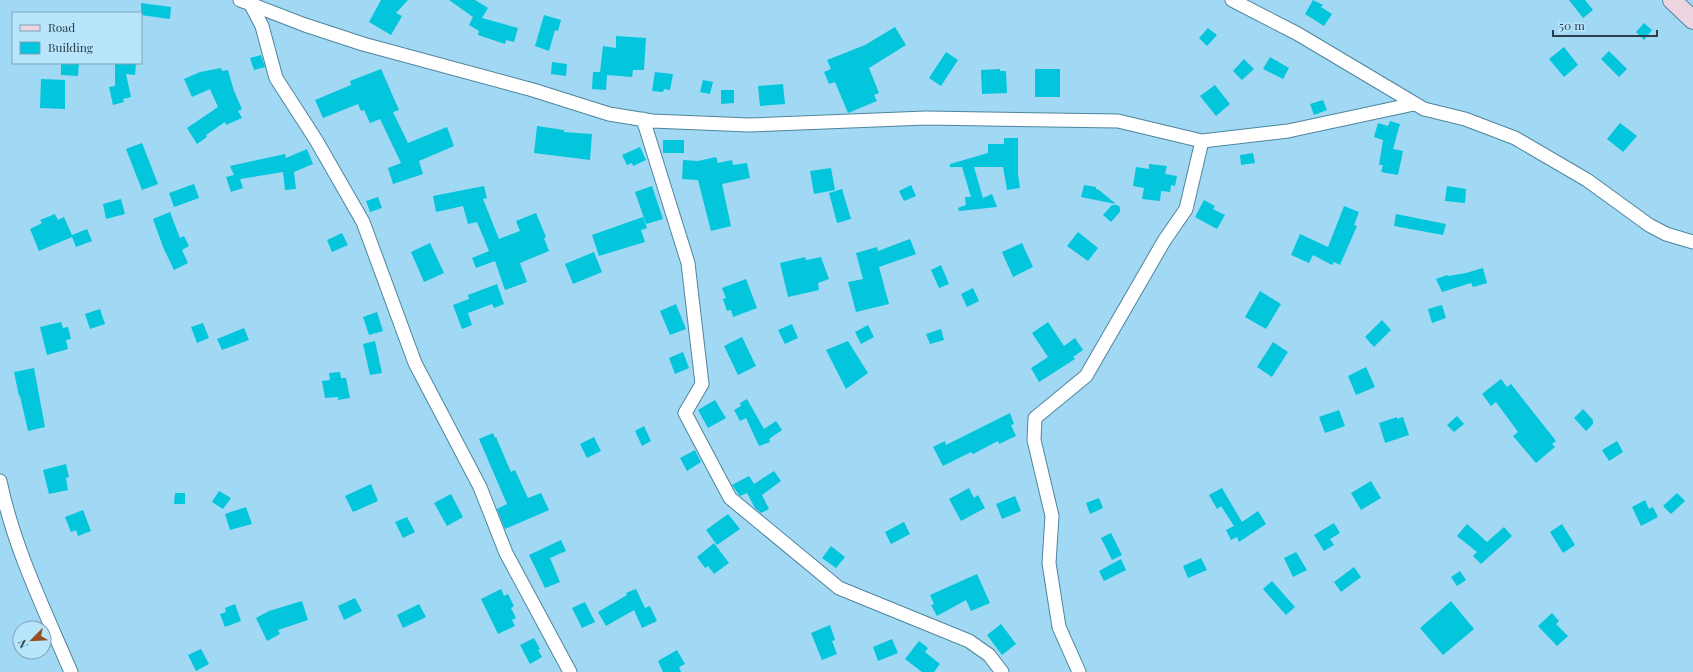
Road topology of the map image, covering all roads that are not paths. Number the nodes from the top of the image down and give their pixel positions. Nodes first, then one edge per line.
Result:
1 (240, 0) edge
2 (1232, 0) edge
3 (1672, 0) edge
4 (250, 3) edge
5 (1693, 20) edge
6 (1414, 104) junction
7 (643, 119) junction
8 (1202, 141) junction
9 (1693, 242) edge
10 (0, 481) edge
11 (71, 672) edge
12 (570, 672) edge
13 (1002, 672) edge
14 (1079, 672) edge

1 - 4 street
2 - 6 street
3 - 5 street
4 - 7 street
4 - 12 street
6 - 8 street
6 - 9 street
7 - 8 street
7 - 13 street
8 - 14 street
10 - 11 street

